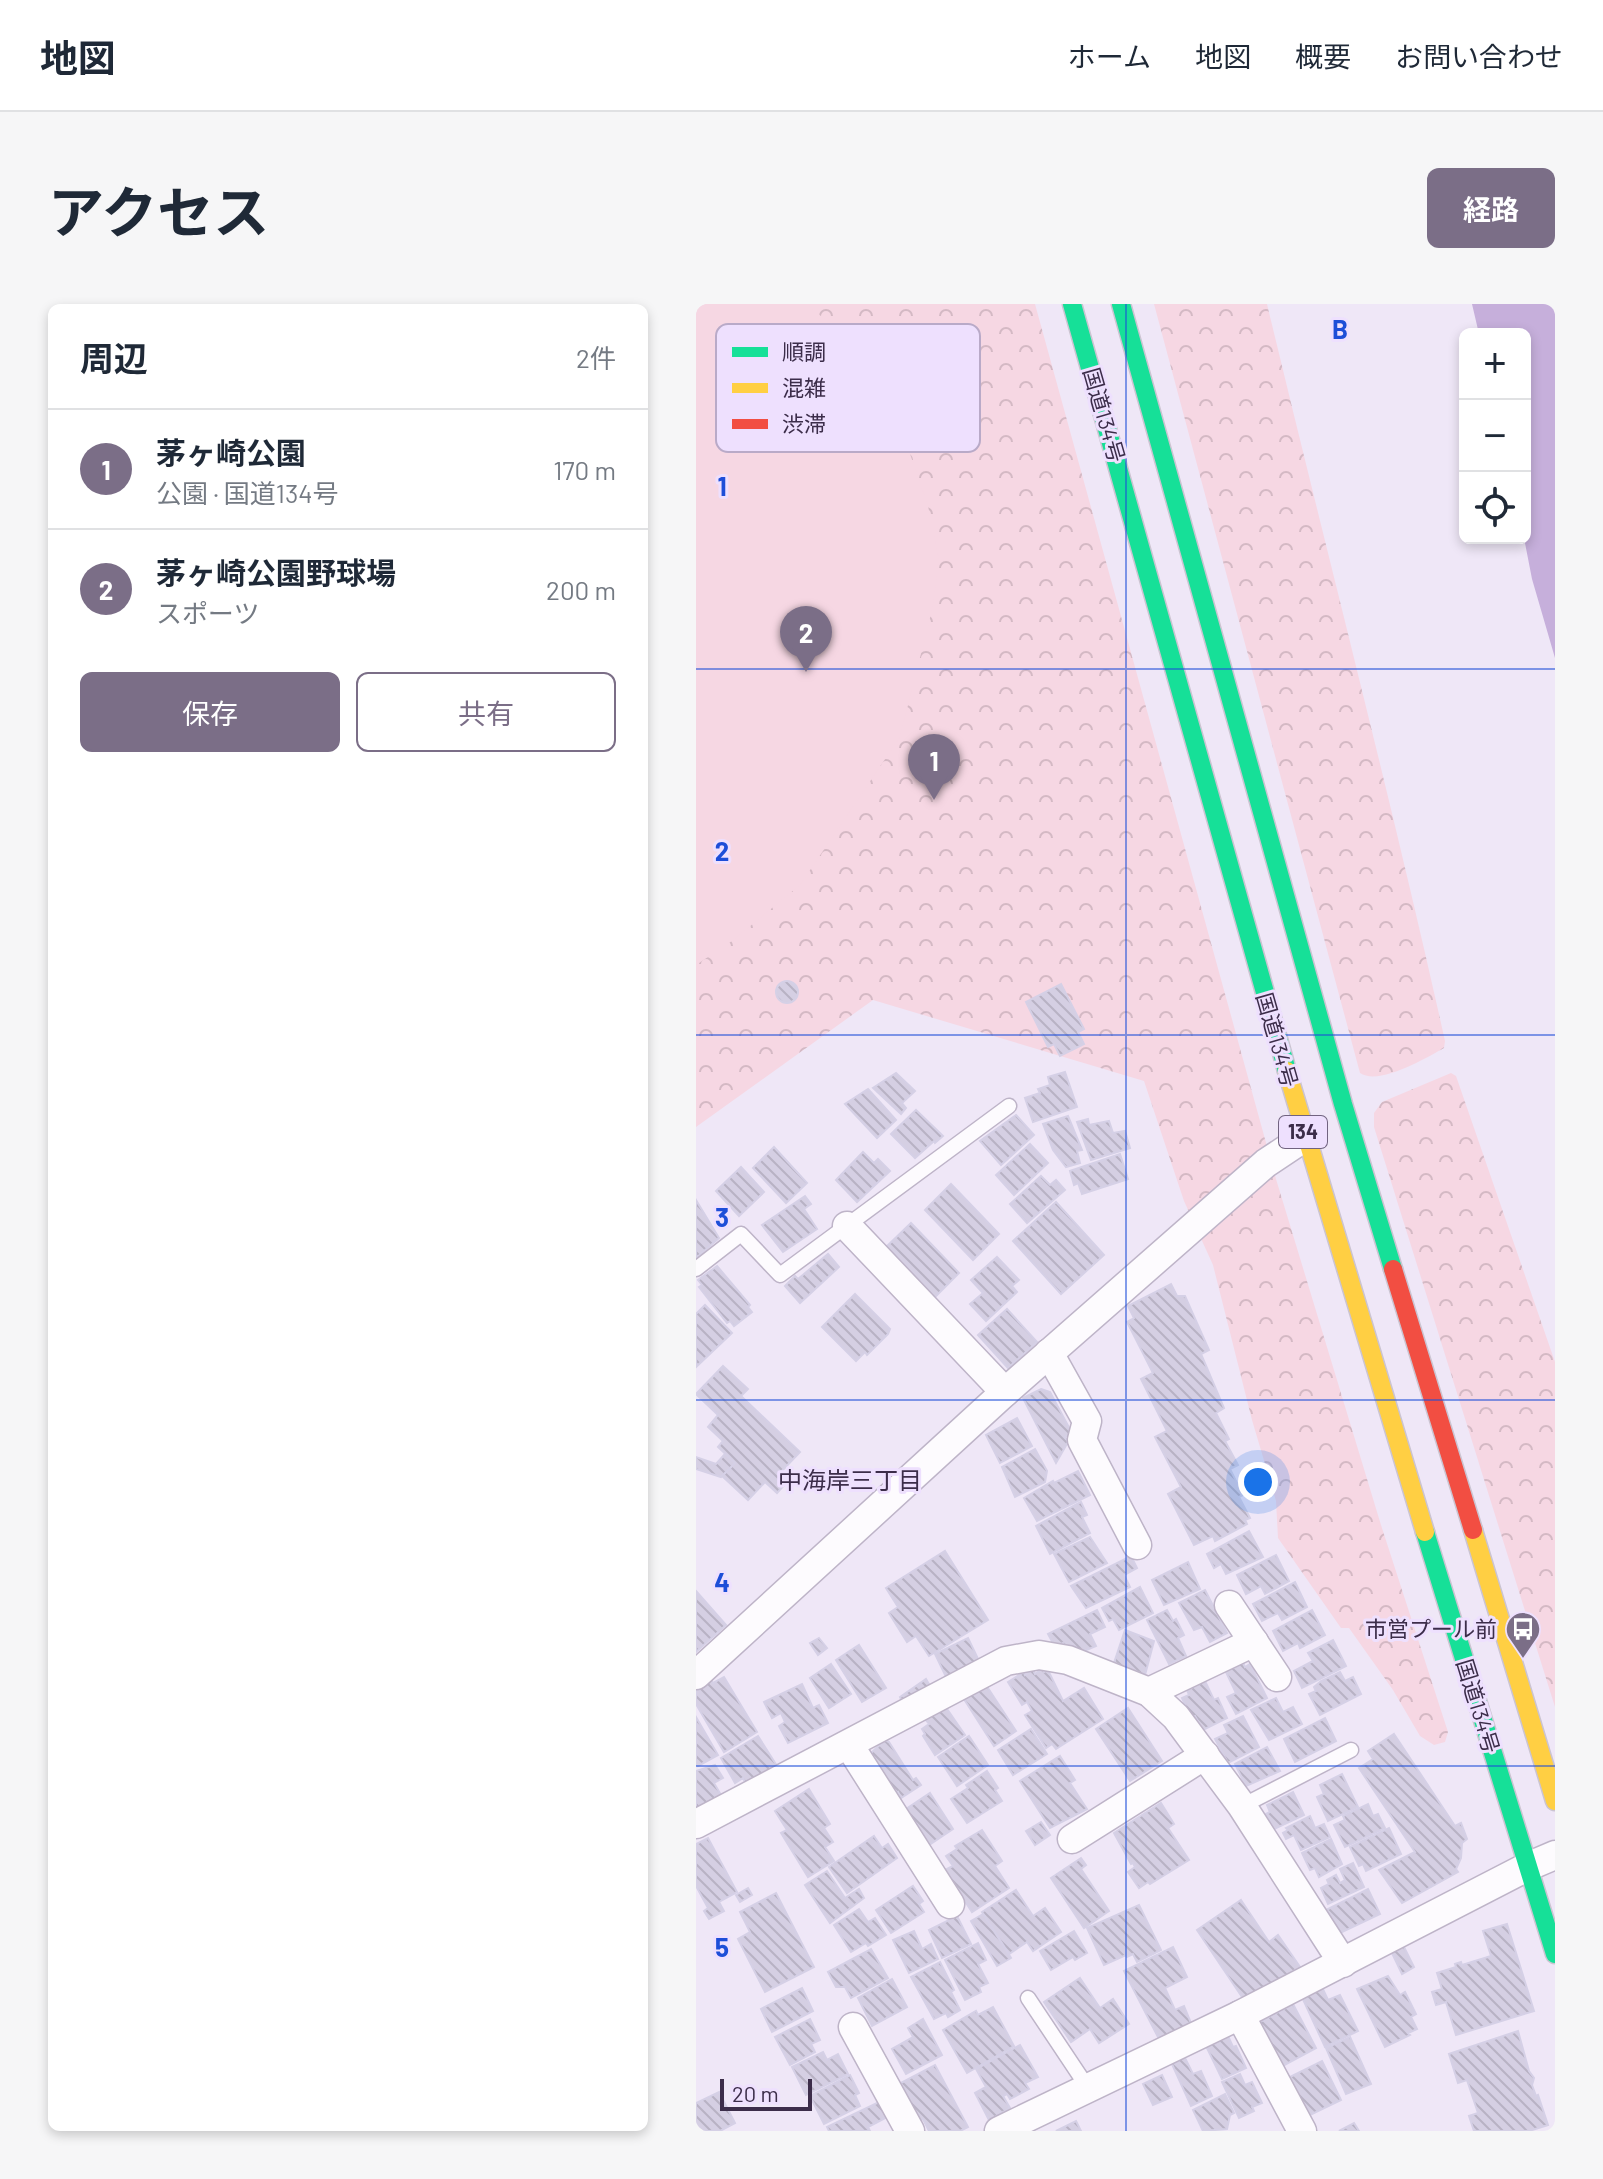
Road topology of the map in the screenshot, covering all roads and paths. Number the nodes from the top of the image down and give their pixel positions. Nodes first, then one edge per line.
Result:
1 (1072, 304) edge
2 (1121, 304) edge
3 (1009, 1106) dead end
4 (1305, 1137) junction
5 (847, 1226) junction
6 (696, 1269) edge
7 (1049, 1353) junction
8 (1005, 1392) junction
9 (1137, 1545) dead end
10 (1229, 1605) dead end
11 (1254, 1642) junction
12 (696, 1675) edge
13 (1277, 1677) dead end
14 (1149, 1692) junction
15 (849, 1745) junction
16 (1351, 1750) dead end
17 (1205, 1755) junction
18 (1555, 1801) edge
19 (1242, 1806) junction
20 (696, 1824) edge
21 (1072, 1839) dead end
22 (1555, 1855) edge
23 (1527, 1867) junction
24 (950, 1904) dead end
25 (1555, 1954) edge
26 (1343, 1963) junction
27 (1028, 1998) dead end
28 (1240, 2015) junction
29 (853, 2027) dead end
30 (1088, 2088) junction
31 (910, 2131) edge
32 (999, 2131) edge
33 (1302, 2131) edge

1 - 4 highway, 国道134号 / 134
2 - 18 highway, 国道134号 / 134
3 - 5 lane
4 - 7 street
4 - 23 highway, 国道134号 / 134
5 - 6 lane
5 - 8 street
7 - 8 street
7 - 9 street
8 - 12 street
10 - 11 street
11 - 13 street
11 - 14 street
14 - 15 street
14 - 17 street
15 - 20 street
15 - 24 street
16 - 19 lane
17 - 19 street
17 - 21 street
19 - 26 street
22 - 23 street
23 - 25 highway, 国道134号 / 134
23 - 26 street
26 - 28 street
27 - 30 lane
28 - 30 street
28 - 33 street
29 - 31 street
30 - 32 street

